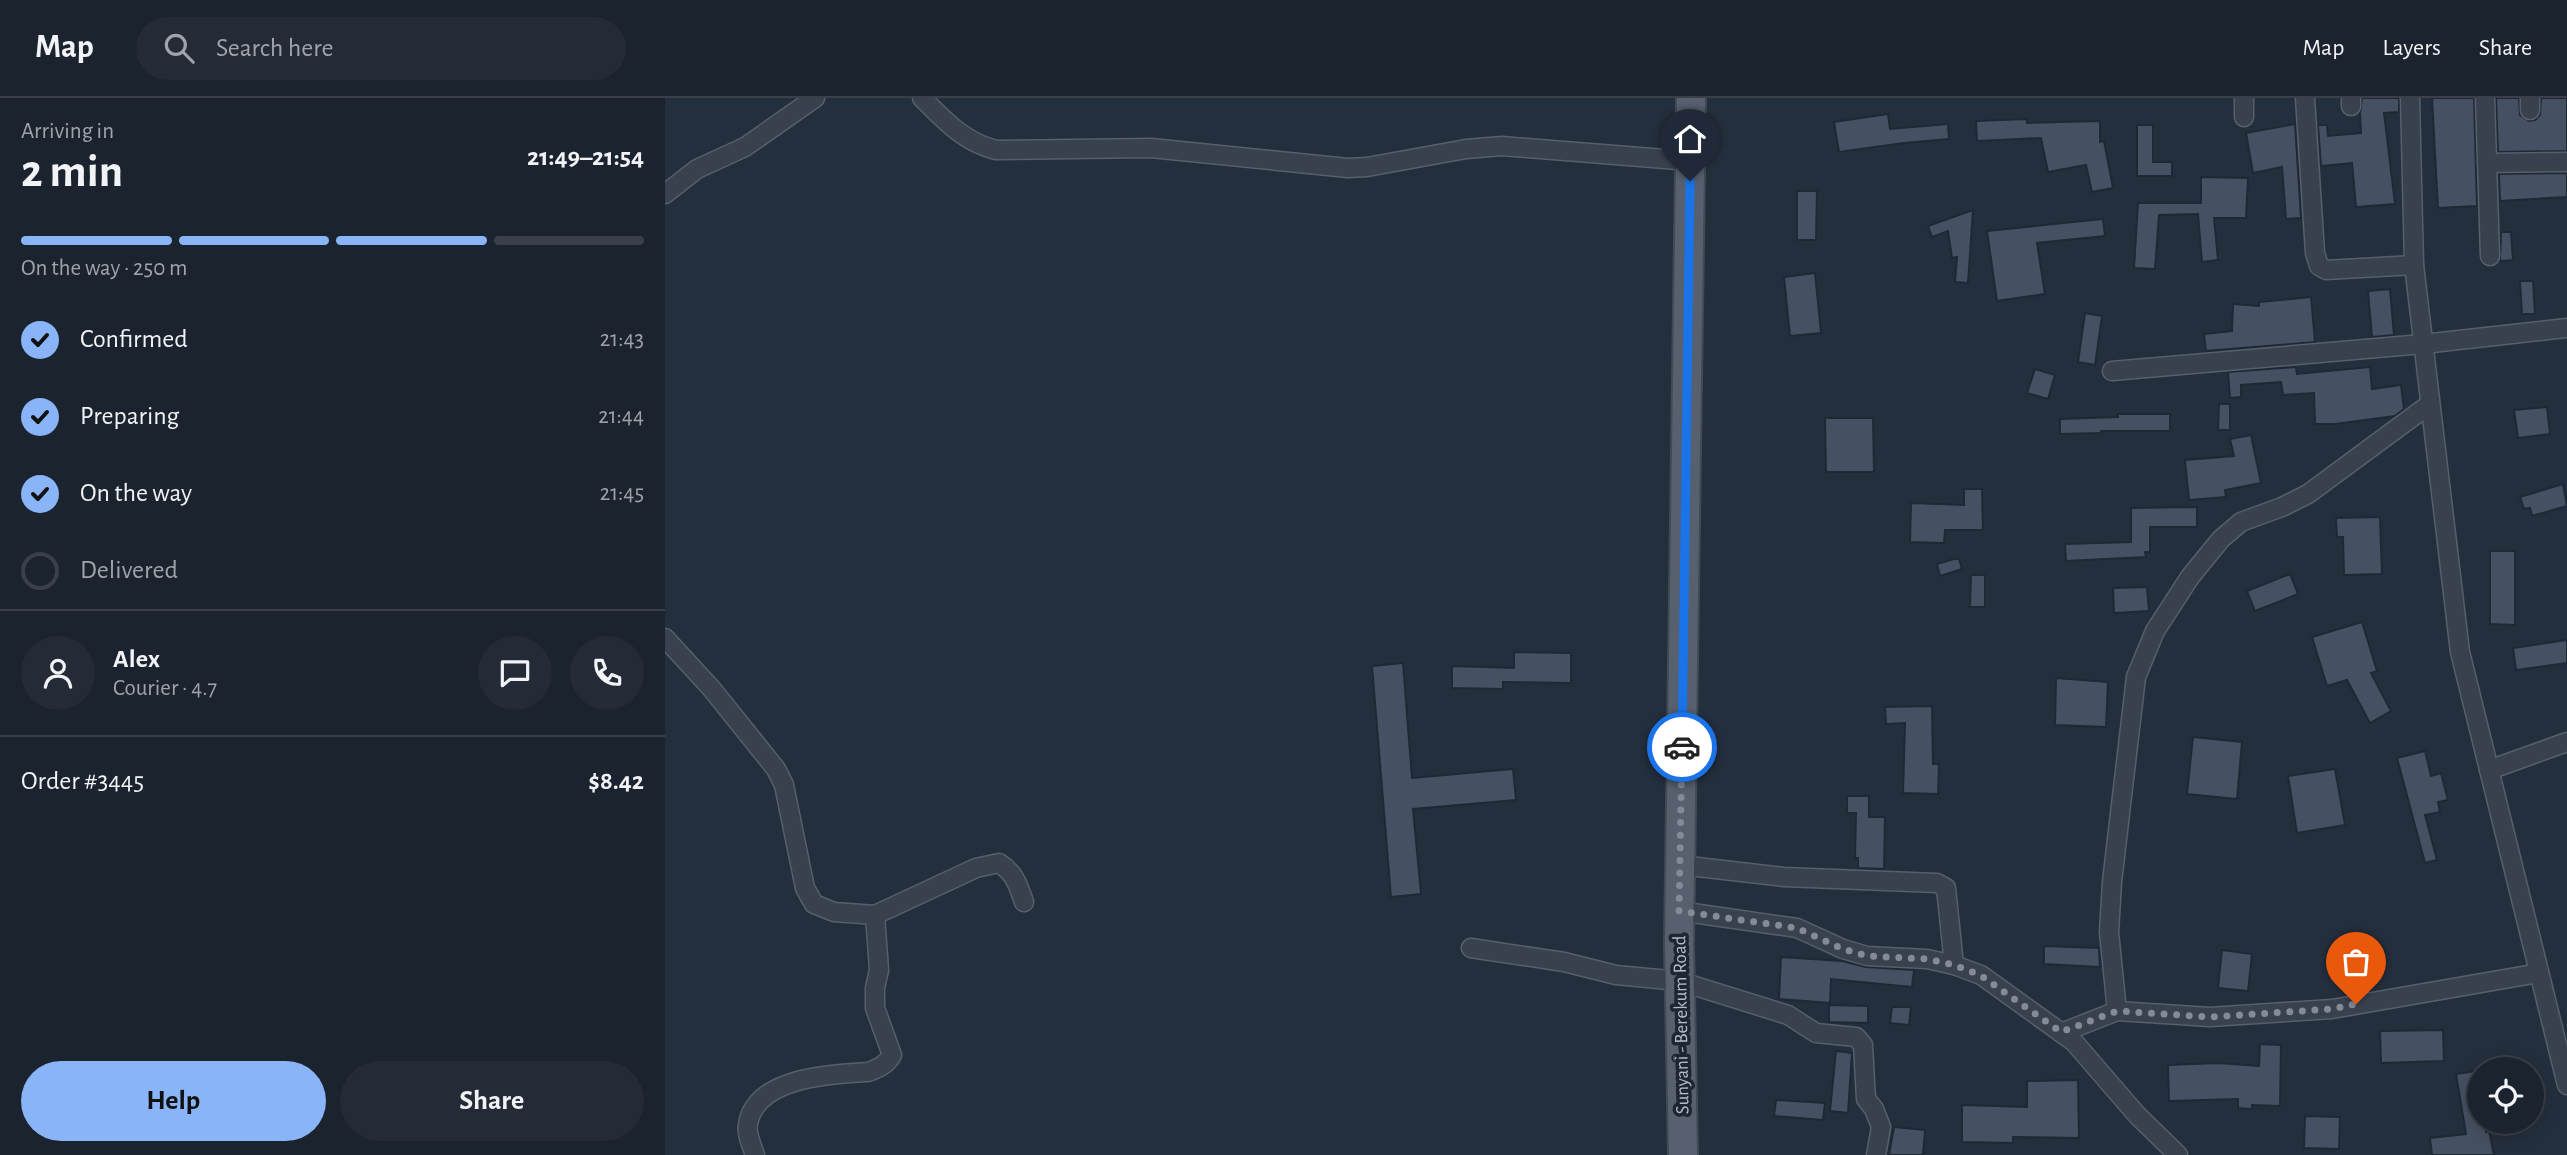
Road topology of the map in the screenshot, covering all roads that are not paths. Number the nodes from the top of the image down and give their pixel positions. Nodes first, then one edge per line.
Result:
1 (815, 98) edge
2 (922, 98) edge
3 (1691, 98) edge
4 (2244, 98) edge
5 (2305, 98) edge
6 (2410, 98) edge
7 (2486, 98) edge
8 (2244, 117) dead end
9 (1690, 161) junction
10 (2567, 162) edge
11 (2489, 163) junction
12 (665, 194) edge
13 (2490, 256) dead end
14 (2414, 265) junction
15 (2567, 328) edge
16 (2423, 344) junction
17 (2112, 371) dead end
18 (2430, 404) junction
19 (665, 638) edge
20 (2567, 742) edge
21 (2489, 770) junction
22 (1680, 865) junction
23 (1024, 902) dead end
24 (1679, 911) junction
25 (875, 915) junction
26 (1471, 948) dead end
27 (1954, 965) junction
28 (2539, 973) junction
29 (1679, 981) junction
30 (2117, 1011) junction
31 (2558, 1018) edge
32 (2061, 1032) junction
33 (2567, 1085) edge
34 (755, 1155) edge
35 (1683, 1155) edge
36 (1876, 1155) edge
37 (2178, 1155) edge

1 - 12 street
2 - 9 street
3 - 9 main road, Sunyani - Berekum Road
4 - 8 street
5 - 14 street
6 - 14 street
7 - 11 street
9 - 22 main road, Sunyani - Berekum Road
10 - 11 street
11 - 13 street
14 - 16 street
15 - 16 street
16 - 17 street
16 - 18 street
18 - 21 street
18 - 30 street
19 - 25 street
20 - 21 street
21 - 28 street
22 - 24 main road, Sunyani - Berekum Road
22 - 27 street
23 - 25 street
24 - 27 street
24 - 29 main road, Sunyani - Berekum Road
25 - 34 street
26 - 29 street
27 - 32 street
28 - 30 street
28 - 31 street
29 - 35 main road, Sunyani - Berekum Road
29 - 36 street
30 - 32 street
31 - 33 street
32 - 37 street

